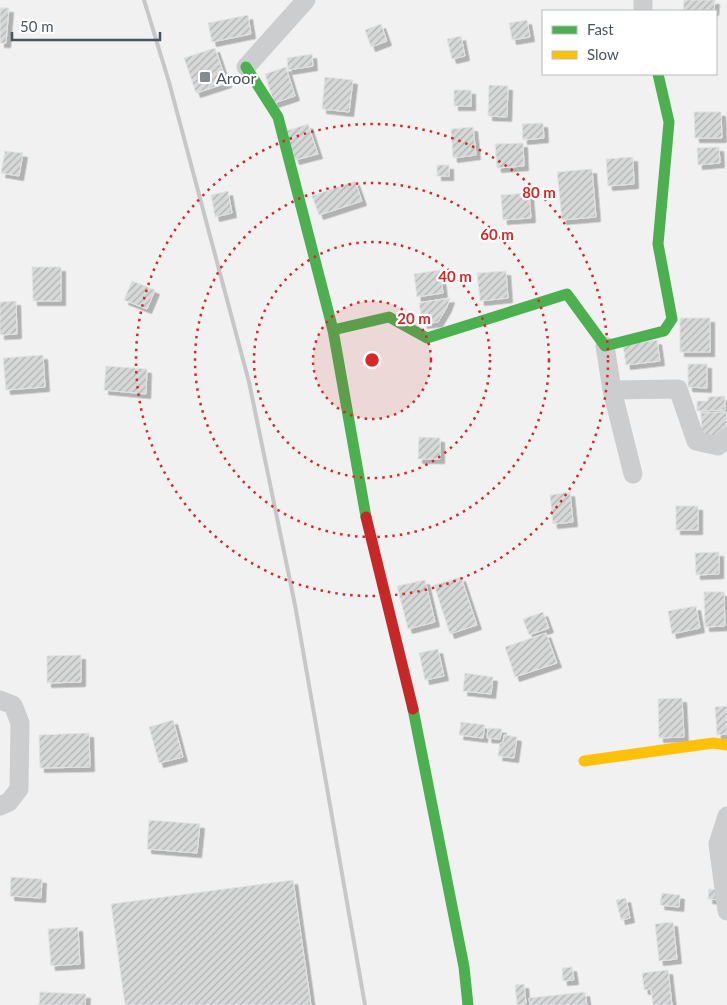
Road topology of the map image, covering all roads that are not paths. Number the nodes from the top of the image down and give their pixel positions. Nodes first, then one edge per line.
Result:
1 (306, 0) edge
2 (246, 68) joint
3 (658, 75) edge
4 (333, 330) junction
5 (606, 346) junction
6 (612, 390) junction
7 (727, 437) edge
8 (633, 474) dead end
9 (0, 700) edge
10 (727, 745) edge
11 (584, 761) dead end
12 (0, 806) edge
13 (727, 816) edge
14 (727, 911) edge
15 (468, 1005) edge

1 - 2 street
2 - 4 street
3 - 5 street
4 - 5 street
4 - 15 street
5 - 6 street
6 - 7 street
6 - 8 street
9 - 12 street
10 - 11 street
13 - 14 street

